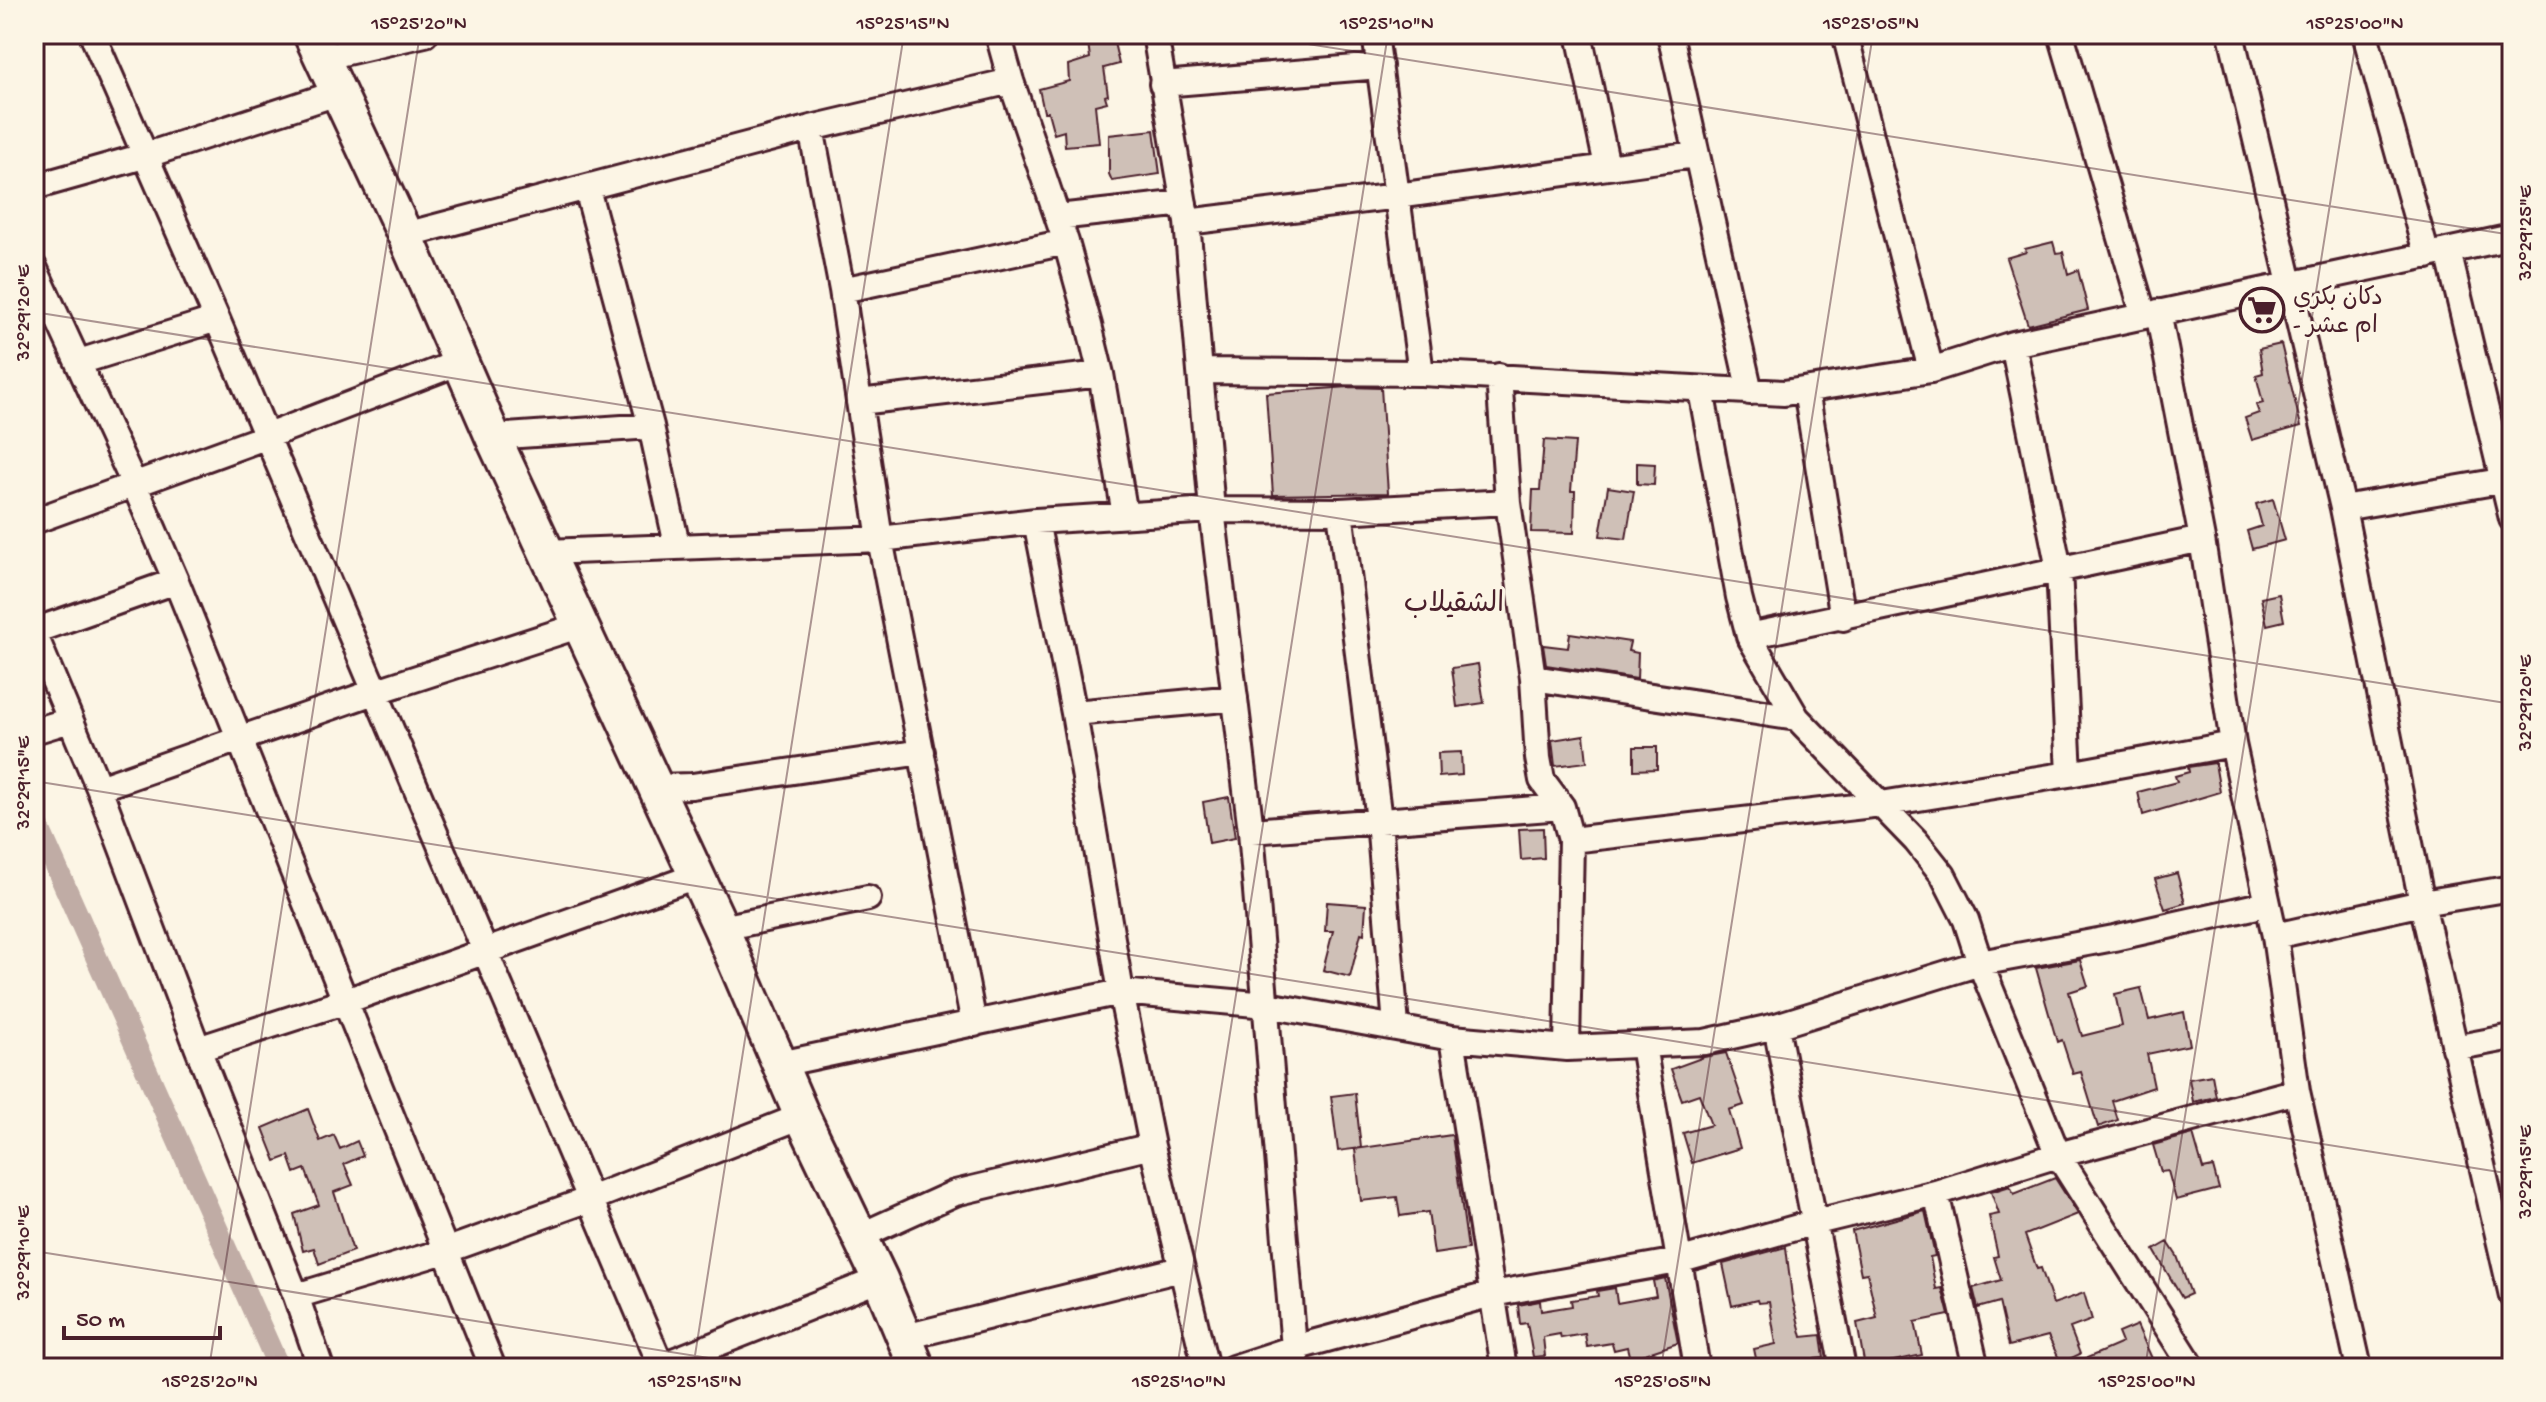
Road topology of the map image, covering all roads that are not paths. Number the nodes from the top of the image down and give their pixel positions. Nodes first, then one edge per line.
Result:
1 (92, 34) edge
2 (425, 34) edge
3 (998, 34) edge
4 (1155, 34) edge
5 (1375, 34) edge
6 (1579, 34) edge
7 (1670, 34) edge
8 (1845, 34) edge
9 (2061, 34) edge
10 (2231, 34) edge
11 (2365, 34) edge
12 (316, 46) edge
13 (1380, 66) junction
14 (1011, 81) junction
15 (1162, 84) junction
16 (337, 93) junction
17 (811, 128) junction
18 (1695, 155) junction
19 (144, 156) junction
20 (1607, 166) junction
21 (34, 187) edge
22 (587, 189) junction
23 (1397, 196) junction
24 (1185, 213) junction
25 (1058, 217) junction
26 (405, 235) junction
27 (2512, 237) edge
28 (1066, 242) junction
29 (2438, 253) junction
30 (34, 267) edge
31 (2292, 284) junction
32 (842, 290) junction
33 (2151, 314) junction
34 (217, 319) junction
35 (2013, 344) junction
36 (79, 362) junction
37 (460, 362) junction
38 (1931, 370) junction
39 (1200, 371) junction
40 (1421, 373) junction
41 (1101, 374) junction
42 (1499, 376) junction
43 (1701, 390) junction
44 (1806, 390) junction
45 (1750, 392) junction
46 (859, 402) junction
47 (651, 426) junction
48 (265, 437) junction
49 (493, 437) junction
50 (2508, 480) edge
51 (134, 484) junction
52 (1508, 502) junction
53 (2343, 508) junction
54 (1212, 510) junction
55 (1340, 511) junction
56 (1125, 515) junction
57 (2512, 519) edge
58 (34, 521) edge
59 (1036, 521) junction
60 (880, 539) junction
61 (2202, 539) junction
62 (677, 545) junction
63 (546, 552) junction
64 (2059, 569) junction
65 (176, 581) junction
66 (1843, 618) junction
67 (581, 625) junction
68 (34, 632) edge
69 (1749, 636) junction
70 (1533, 678) junction
71 (374, 692) junction
72 (1235, 698) junction
73 (1074, 713) junction
74 (1797, 718) junction
75 (70, 720) junction
76 (34, 731) edge
77 (241, 741) junction
78 (2233, 744) junction
79 (922, 752) junction
80 (2069, 774) junction
81 (655, 787) junction
82 (99, 788) junction
83 (1881, 804) junction
84 (1562, 807) junction
85 (1379, 820) junction
86 (1251, 831) junction
87 (1571, 840) junction
88 (696, 876) junction
89 (2512, 888) edge
90 (868, 898) dead end
91 (2422, 903) junction
92 (2266, 904) junction
93 (721, 928) junction
94 (2275, 936) junction
95 (485, 951) junction
96 (1980, 963) junction
97 (1121, 992) junction
98 (346, 1001) junction
99 (1267, 1005) junction
100 (974, 1024) junction
101 (1396, 1026) junction
102 (1776, 1026) junction
103 (2512, 1037) edge
104 (1452, 1038) junction
105 (1643, 1045) junction
106 (1567, 1048) junction
107 (2454, 1048) junction
108 (198, 1049) junction
109 (780, 1064) junction
110 (2297, 1091) junction
111 (802, 1116) junction
112 (1152, 1146) junction
113 (2058, 1155) junction
114 (1936, 1193) junction
115 (590, 1199) junction
116 (1816, 1222) junction
117 (860, 1236) junction
118 (445, 1251) junction
119 (1678, 1261) junction
120 (1181, 1269) junction
121 (880, 1279) junction
122 (1492, 1294) junction
123 (296, 1296) junction
124 (2512, 1296) edge
125 (911, 1353) edge
126 (1296, 1358) edge
127 (662, 1367) edge
128 (321, 1368) edge
129 (493, 1368) edge
130 (1206, 1368) edge
131 (1233, 1368) edge
132 (1504, 1368) edge
133 (1697, 1368) edge
134 (1843, 1368) edge
135 (1976, 1368) edge
136 (2193, 1368) edge
137 (2359, 1368) edge

1 - 19 street
2 - 12 street
3 - 14 street
4 - 15 street
5 - 13 street
6 - 20 street
7 - 18 street
8 - 38 street
9 - 33 street
10 - 31 street
11 - 29 street
12 - 16 street
13 - 15 street
13 - 23 street
14 - 17 street
14 - 25 street
15 - 24 street
16 - 19 street
16 - 26 street
17 - 22 street
17 - 32 street
18 - 20 street
18 - 45 street
19 - 21 street
19 - 34 street
20 - 23 street
22 - 26 street
22 - 47 street
23 - 24 street
23 - 40 street
24 - 25 street
24 - 39 street
25 - 28 street
26 - 37 street
27 - 29 street
28 - 32 street
28 - 41 street
29 - 31 street
29 - 50 street
30 - 36 street
31 - 33 street
31 - 53 street
32 - 46 street
33 - 35 street
33 - 61 street
34 - 36 street
34 - 48 street
35 - 38 street
35 - 64 street
36 - 51 street
37 - 48 street
37 - 49 street
38 - 44 street
39 - 40 street
39 - 54 street
40 - 42 street
41 - 46 street
41 - 56 street
42 - 43 street
42 - 52 street
43 - 45 street
43 - 69 street
44 - 45 street
44 - 66 street
46 - 60 street
47 - 49 street
47 - 62 street
48 - 51 street
48 - 71 street
49 - 63 street
50 - 53 street
50 - 57 street
51 - 58 street
51 - 65 street
52 - 55 street
52 - 70 street
53 - 91 street
54 - 55 street
54 - 56 street
54 - 72 street
55 - 85 street
56 - 59 street
59 - 60 street
59 - 73 street
60 - 62 street
60 - 79 street
61 - 64 street
61 - 78 street
62 - 63 street
63 - 67 street
64 - 66 street
64 - 80 street
65 - 68 street
65 - 77 street
66 - 69 street
67 - 71 street
67 - 81 street
68 - 75 street
69 - 74 street
70 - 74 street
70 - 84 street
71 - 77 street
71 - 95 street
72 - 73 street
72 - 86 street
73 - 97 street
74 - 83 street
75 - 76 street
75 - 82 street
77 - 82 street
77 - 98 street
78 - 80 street
78 - 92 street
79 - 81 street
79 - 100 street
80 - 83 street
81 - 88 street
82 - 108 street
83 - 87 street
83 - 96 street
84 - 85 street
84 - 87 street
85 - 86 street
85 - 101 street
86 - 99 street
87 - 106 street
88 - 93 street
88 - 95 street
89 - 91 street
90 - 93 street
91 - 94 street
91 - 107 street
92 - 94 street
92 - 96 street
93 - 109 street
94 - 110 street
95 - 98 street
95 - 115 street
96 - 102 street
96 - 113 street
97 - 99 street
97 - 100 street
97 - 112 street
98 - 108 street
98 - 118 street
99 - 101 street
99 - 126 street
100 - 109 street
101 - 104 street
102 - 105 street
102 - 116 street
103 - 107 street
104 - 106 street
104 - 122 street
105 - 106 street
105 - 119 street
107 - 124 street
108 - 123 street
109 - 111 street
110 - 113 street
110 - 137 street
111 - 115 street
111 - 117 street
112 - 117 street
112 - 120 street
113 - 114 street
113 - 136 street
114 - 116 street
114 - 135 street
115 - 118 street
115 - 127 street
116 - 119 street
116 - 134 street
117 - 121 street
118 - 123 street
118 - 129 street
119 - 122 street
119 - 133 street
120 - 125 street
120 - 130 street
121 - 125 street
121 - 127 street
122 - 126 street
122 - 132 street
123 - 128 street
126 - 131 street

